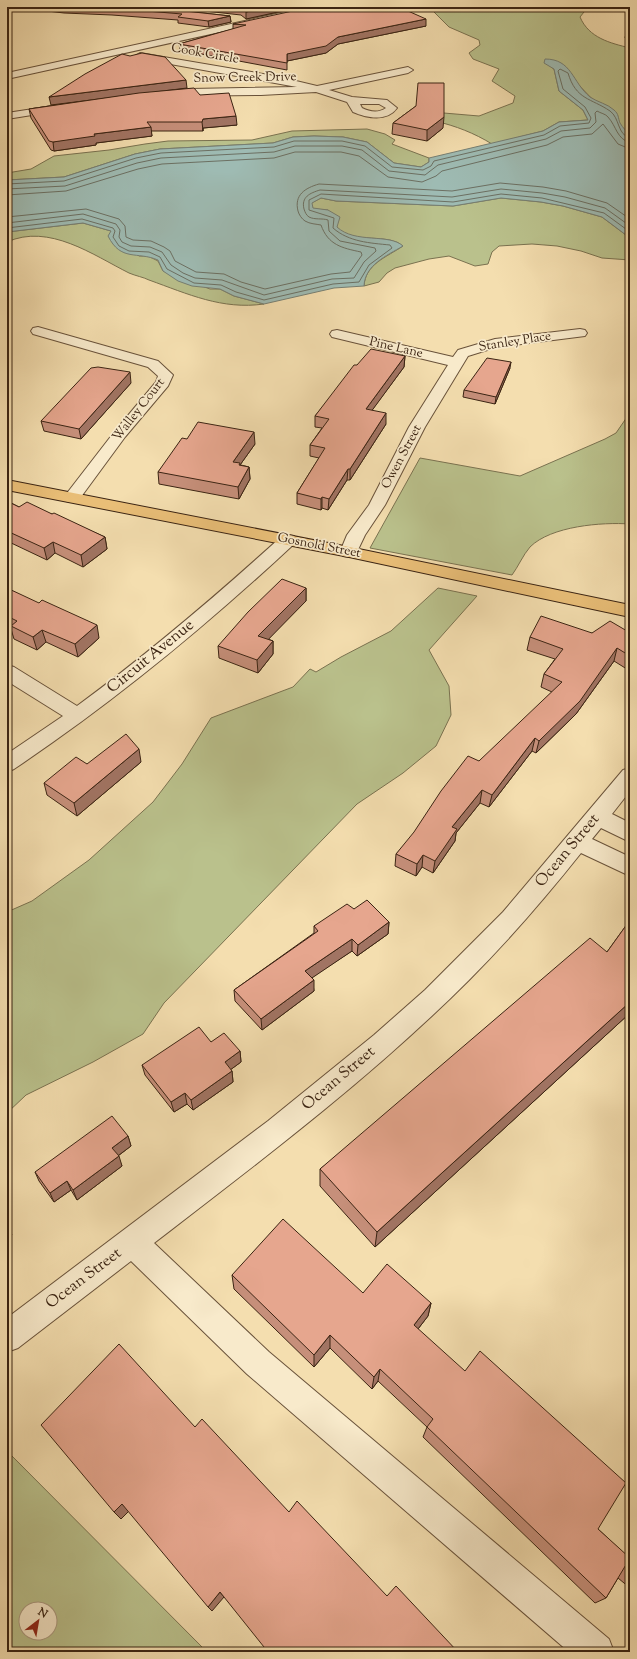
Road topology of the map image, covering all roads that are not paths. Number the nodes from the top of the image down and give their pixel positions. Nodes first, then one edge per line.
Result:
1 (320, 7) edge
2 (229, 17) edge
3 (255, 22) junction
4 (115, 52) junction
5 (408, 70) dead end
6 (7, 76) edge
7 (317, 89) junction
8 (156, 95) edge
9 (351, 100) dead end
10 (69, 107) edge
11 (7, 116) edge
12 (38, 331) dead end
13 (580, 333) dead end
14 (337, 334) dead end
15 (455, 362) junction
16 (7, 484) edge
17 (72, 497) junction
18 (288, 540) junction
19 (349, 552) junction
20 (630, 611) edge
21 (7, 672) edge
22 (77, 715) junction
23 (7, 764) edge
24 (630, 776) edge
25 (598, 816) junction
26 (630, 833) edge
27 (577, 841) junction
28 (630, 867) edge
29 (132, 1242) junction
30 (7, 1337) edge
31 (596, 1652) edge

1 - 3 street
2 - 3 street
3 - 4 street
4 - 6 street
4 - 7 street, Cook Circle
5 - 7 street, Cook Circle
7 - 8 street, Snow Creek Drive
7 - 9 street
10 - 11 street
12 - 17 street, Walley Court
13 - 15 street, Stanley Place
14 - 15 street, Pine Lane
15 - 19 street, Owen Street
16 - 17 main road, Gosnold Street
17 - 18 main road, Gosnold Street
18 - 19 main road, Gosnold Street
18 - 22 street, Circuit Avenue
19 - 20 main road, Gosnold Street
21 - 22 street
22 - 23 street, Circuit Avenue
24 - 25 street, Ocean Street
25 - 26 street
25 - 27 street, Ocean Street
27 - 28 street
27 - 29 street, Ocean Street
29 - 30 street, Ocean Street
29 - 31 street

